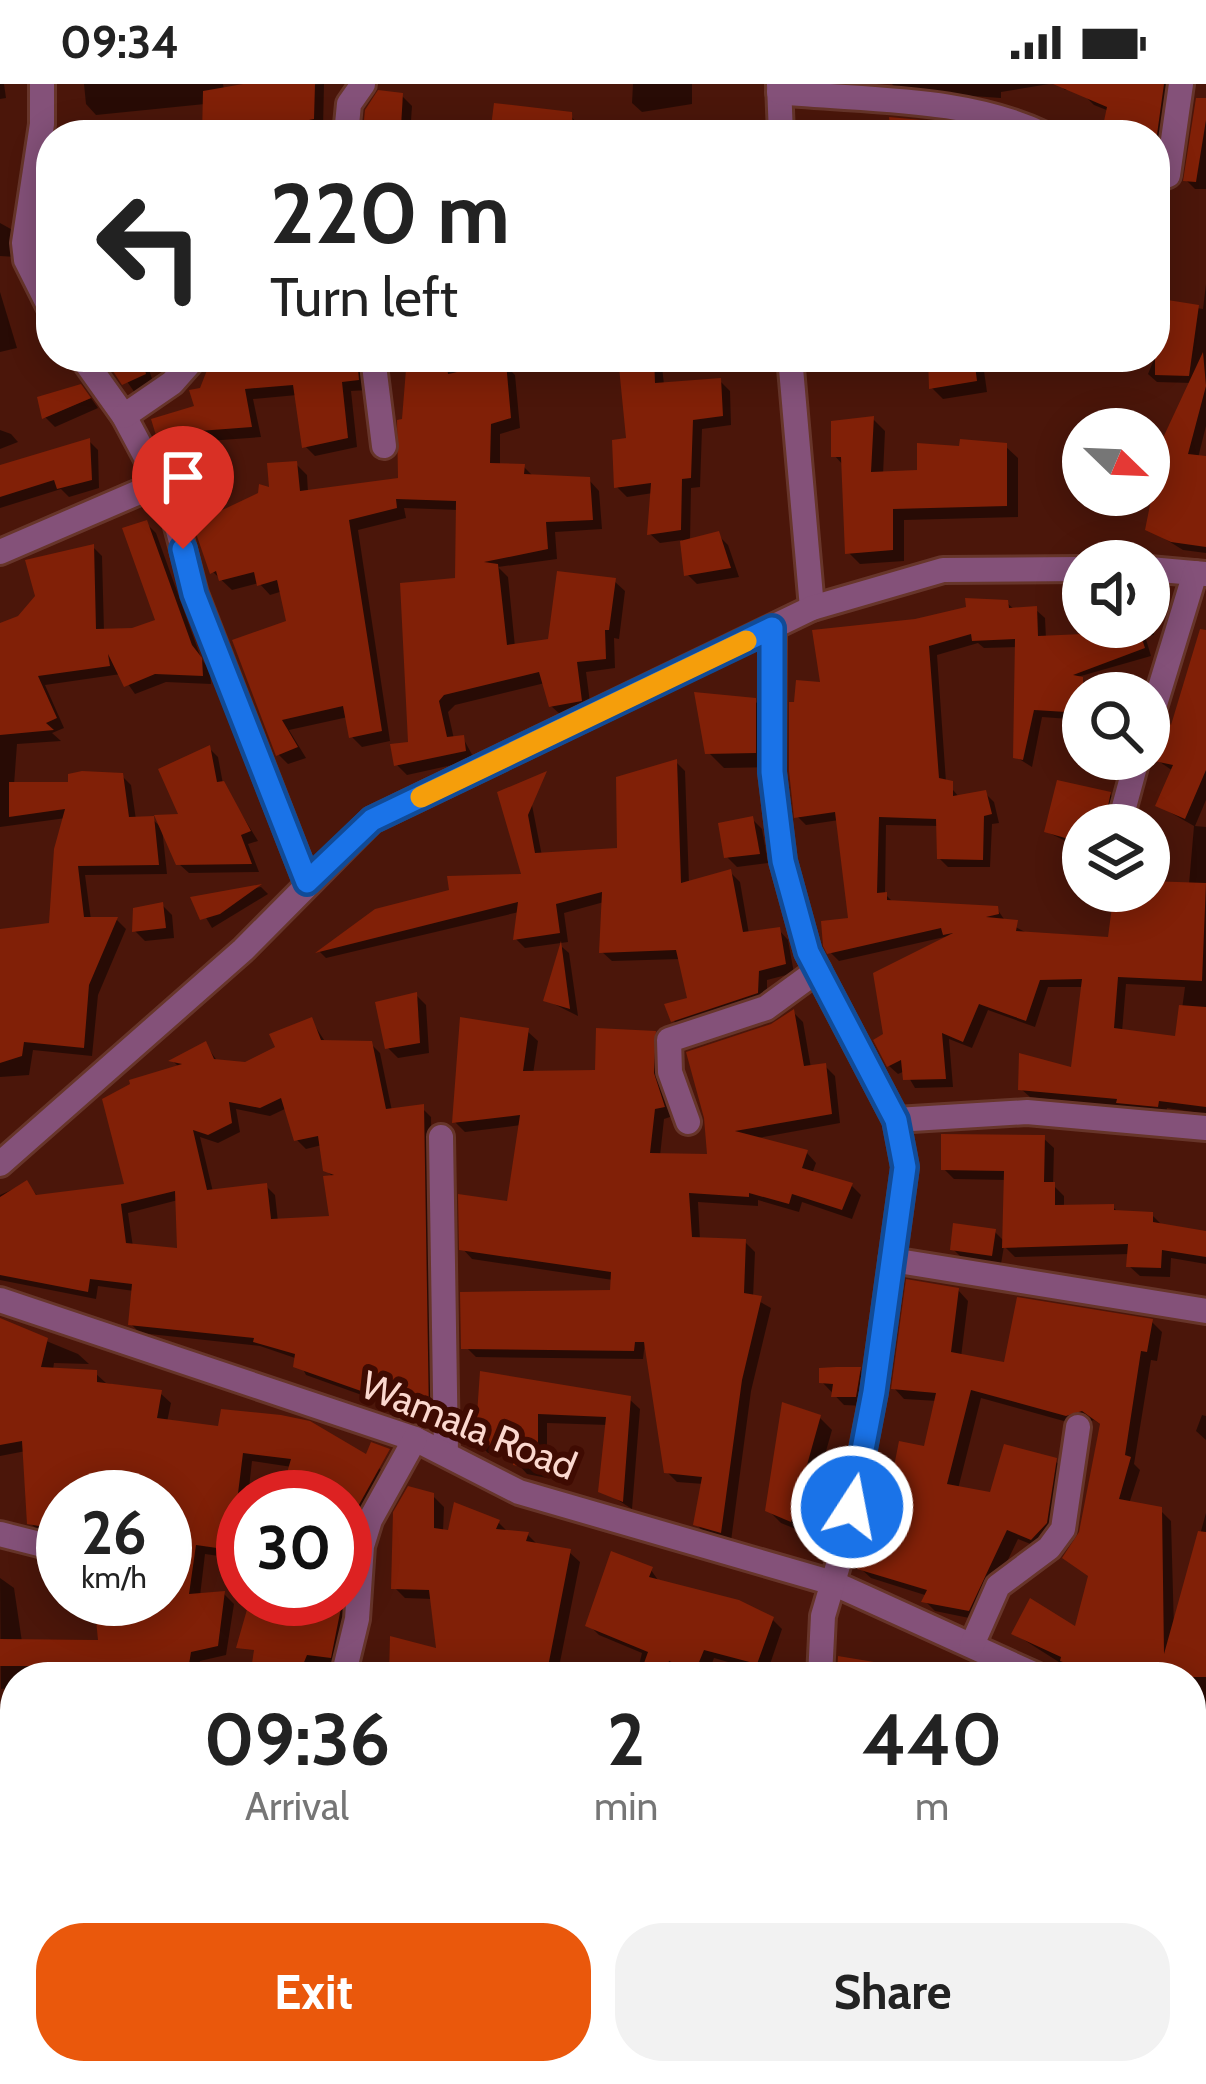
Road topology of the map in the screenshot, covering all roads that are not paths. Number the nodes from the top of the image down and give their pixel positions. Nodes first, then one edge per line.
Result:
1 (42, 84) edge
2 (364, 84) edge
3 (1181, 84) edge
4 (779, 88) edge
5 (39, 120) edge
6 (347, 120) edge
7 (780, 120) edge
8 (1014, 120) edge
9 (36, 150) edge
10 (1170, 161) edge
11 (26, 260) junction
12 (0, 266) edge
13 (36, 280) edge
14 (93, 372) edge
15 (182, 372) edge
16 (376, 372) edge
17 (791, 372) edge
18 (124, 416) junction
19 (385, 446) dead end
20 (160, 483) junction
21 (0, 552) edge
22 (1062, 568) edge
23 (1170, 571) edge
24 (1200, 574) edge
25 (812, 608) junction
26 (772, 628) junction
27 (1167, 672) edge
28 (307, 882) junction
29 (818, 970) junction
30 (896, 1120) junction
31 (688, 1121) dead end
32 (1206, 1128) edge
33 (441, 1137) dead end
34 (0, 1164) edge
35 (892, 1260) junction
36 (0, 1300) edge
37 (1206, 1312) edge
38 (1078, 1427) dead end
39 (416, 1439) junction
40 (446, 1454) junction
41 (0, 1534) edge
42 (36, 1543) edge
43 (833, 1583) junction
44 (972, 1645) junction
45 (347, 1662) edge
46 (821, 1662) edge
47 (1008, 1662) edge

1 - 5 street
2 - 6 street
3 - 10 street
4 - 7 street
4 - 8 street
9 - 11 street
11 - 12 street
11 - 13 street
14 - 18 street
15 - 18 street
16 - 19 street
17 - 25 street
18 - 20 street
20 - 21 street
20 - 28 street
22 - 25 street
23 - 24 street
24 - 27 street
25 - 26 street
26 - 28 street
26 - 29 street
28 - 34 street
29 - 30 street
29 - 31 street
30 - 32 street
30 - 35 street
33 - 40 street
35 - 37 street
35 - 43 street
36 - 39 street, Wamala Road
38 - 44 street
39 - 40 street, Wamala Road
39 - 45 street
40 - 43 street, Wamala Road
41 - 42 street
43 - 44 street, Wamala Road
43 - 46 street
44 - 47 street, Wamala Road

